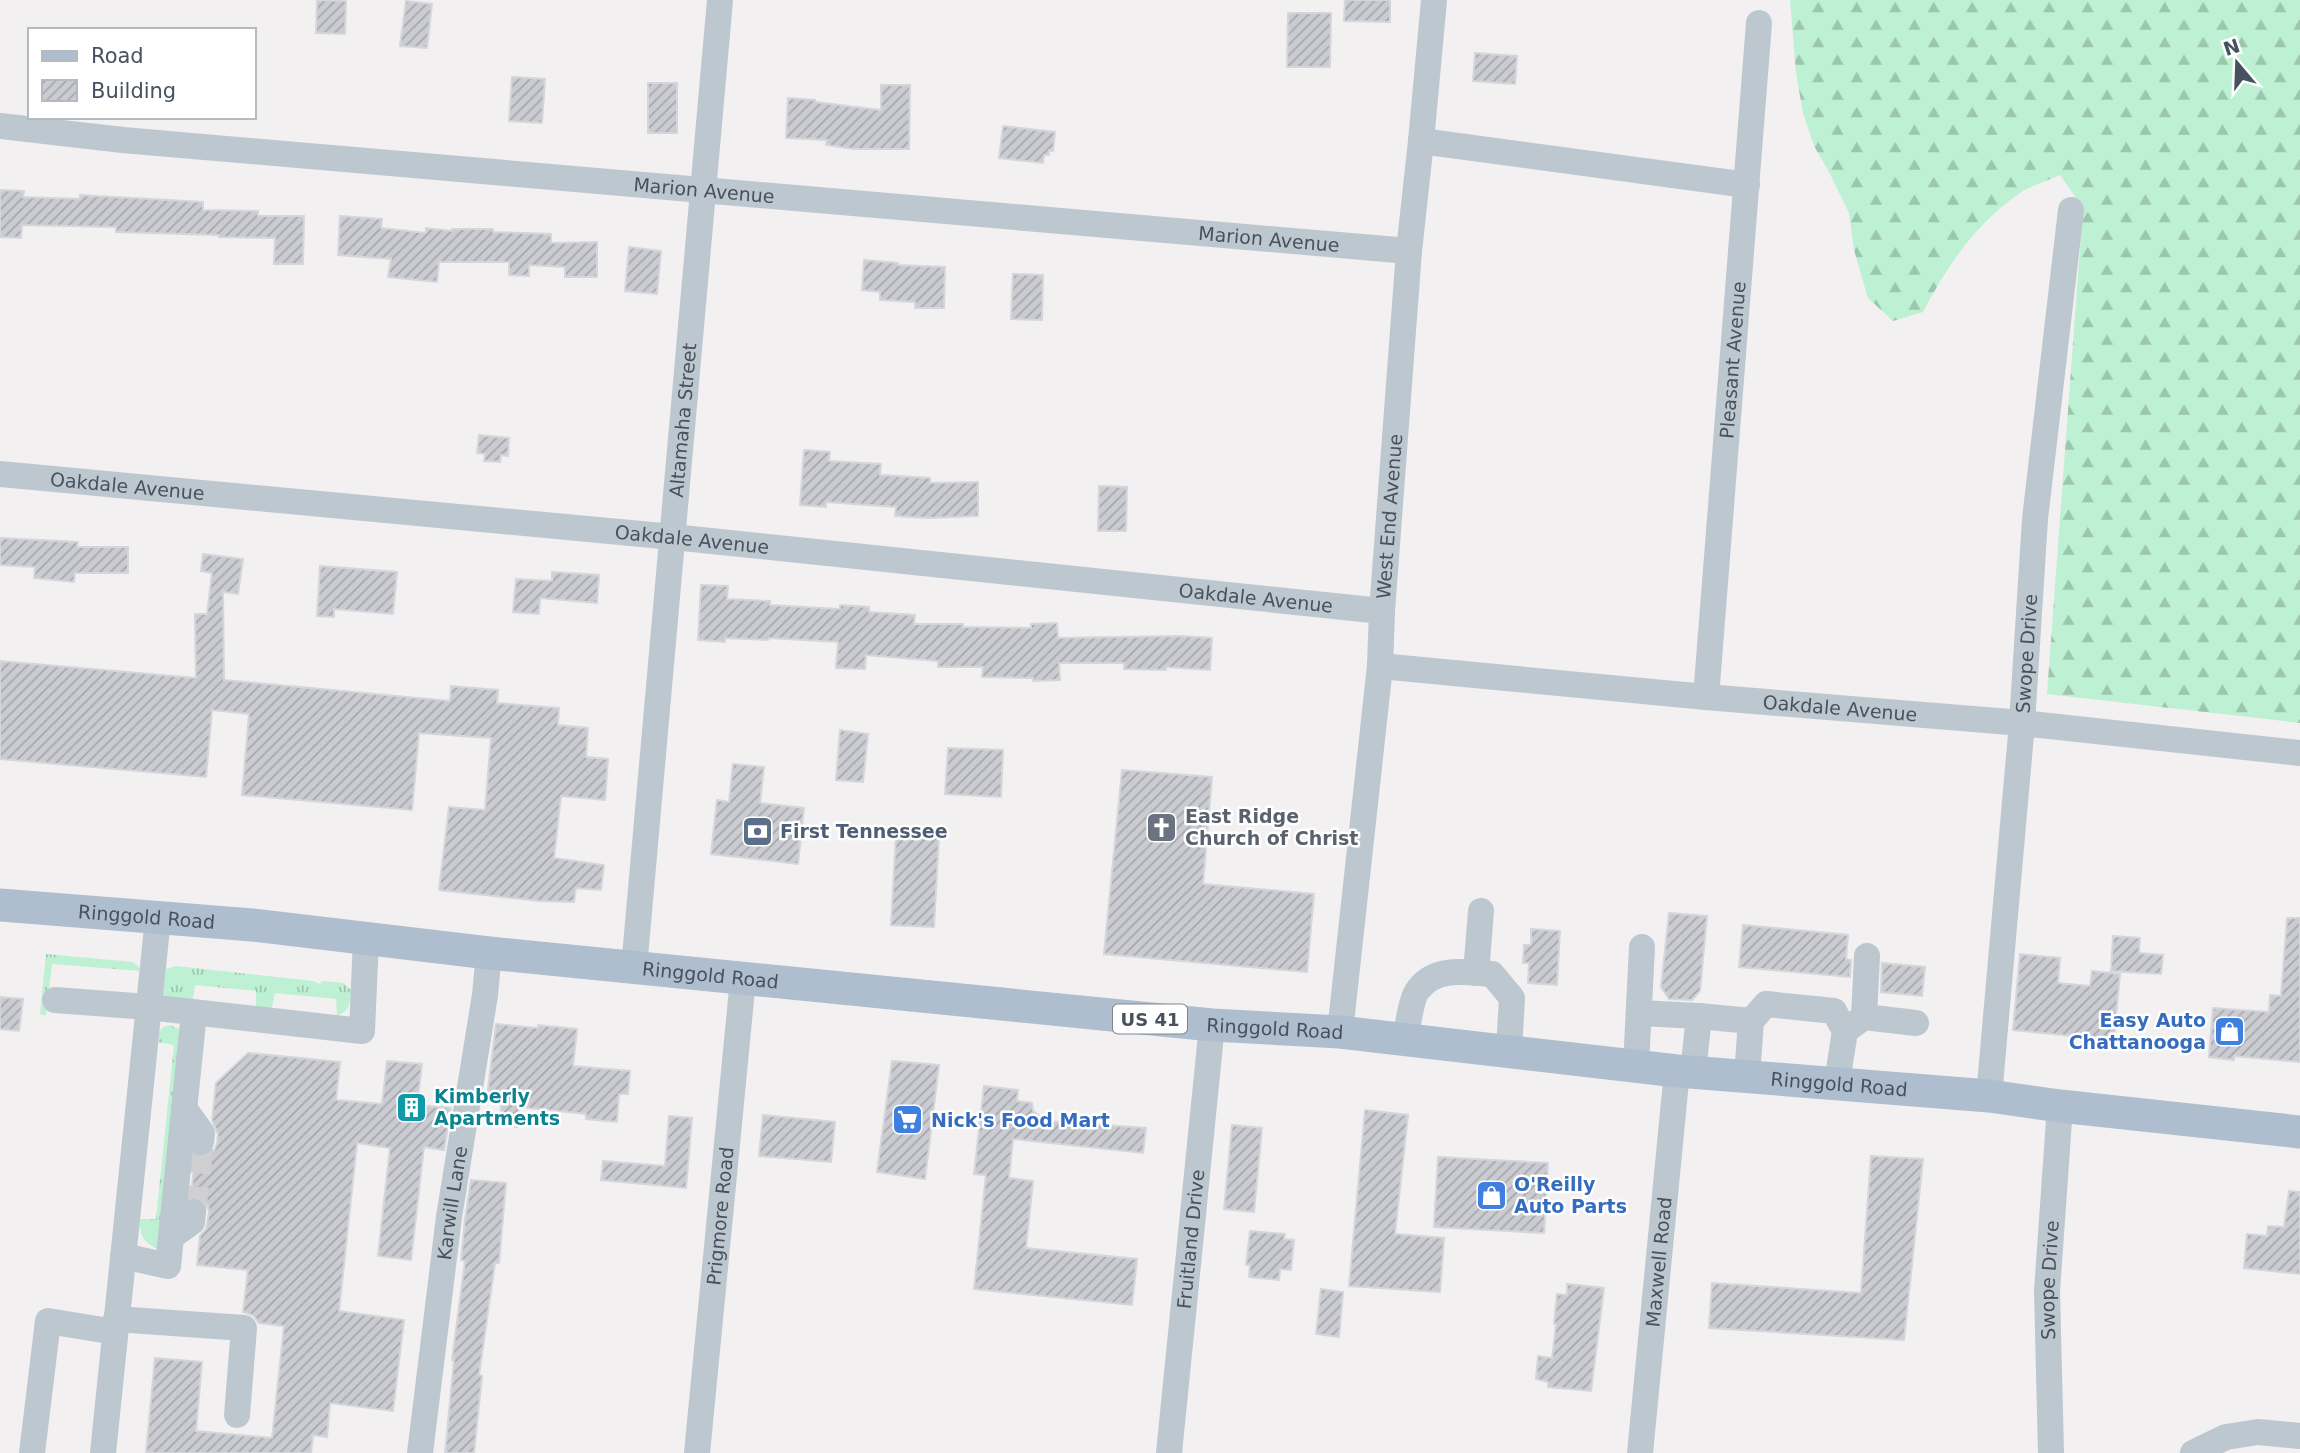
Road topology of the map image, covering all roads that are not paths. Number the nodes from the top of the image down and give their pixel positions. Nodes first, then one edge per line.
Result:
1 (720, 0) edge
2 (1434, 0) edge
3 (1759, 23) dead end
4 (0, 126) edge
5 (1422, 141) junction
6 (1747, 185) junction
7 (704, 190) junction
8 (2071, 210) dead end
9 (1409, 251) junction
10 (0, 474) edge
11 (673, 537) junction
12 (1382, 611) junction
13 (1380, 666) junction
14 (1706, 697) junction
15 (2022, 723) junction
16 (2300, 753) edge
17 (0, 905) edge
18 (1481, 911) dead end
19 (158, 918) junction
20 (366, 939) junction
21 (1642, 947) dead end
22 (489, 953) junction
23 (1867, 956) dead end
24 (634, 968) junction
25 (1476, 973) junction
26 (743, 979) junction
27 (55, 1000) dead end
28 (148, 1007) junction
29 (194, 1013) junction
30 (1639, 1013) junction
31 (1699, 1016) junction
32 (1751, 1021) junction
33 (1916, 1023) dead end
34 (1855, 1024) junction
35 (1212, 1025) junction
36 (1340, 1032) junction
37 (1405, 1039) junction
38 (1509, 1051) junction
39 (1636, 1066) junction
40 (1685, 1071) junction
41 (1747, 1076) junction
42 (1837, 1082) junction
43 (1989, 1096) junction
44 (2060, 1106) junction
45 (184, 1108) junction
46 (2300, 1132) edge
47 (201, 1142) tunnel mouth
48 (193, 1212) tunnel mouth
49 (171, 1237) junction
50 (122, 1256) junction
51 (115, 1325) junction
52 (237, 1415) dead end
53 (2300, 1436) edge
54 (32, 1453) edge
55 (103, 1453) edge
56 (420, 1453) edge
57 (697, 1453) edge
58 (1169, 1453) edge
59 (1640, 1453) edge
60 (2051, 1453) edge
61 (2193, 1453) edge

1 - 7 street, Altamaha Street
2 - 5 street, West End Avenue
3 - 6 street, Pleasant Avenue
4 - 7 street, Marion Avenue
5 - 6 street
5 - 9 street, West End Avenue
6 - 14 street, Pleasant Avenue
7 - 9 street, Marion Avenue
7 - 11 street, Altamaha Street
8 - 15 street, Swope Drive
9 - 12 street, West End Avenue
10 - 11 street, Oakdale Avenue
11 - 12 street, Oakdale Avenue
11 - 24 street, Altamaha Street
12 - 13 street, West End Avenue
13 - 14 street, Oakdale Avenue
13 - 36 street, West End Avenue
14 - 15 street, Oakdale Avenue
15 - 16 street, Oakdale Avenue
15 - 43 street, Swope Drive
17 - 19 main road, Ringgold Road / US 41
18 - 25 street
19 - 20 main road, Ringgold Road / US 41
19 - 28 street
20 - 22 main road, Ringgold Road / US 41
20 - 29 street
21 - 30 street
22 - 24 main road, Ringgold Road / US 41
22 - 56 street, Karwill Lane
23 - 34 street
24 - 26 main road, Ringgold Road / US 41
25 - 37 street
25 - 38 street
26 - 35 main road, Ringgold Road / US 41
26 - 57 street, Prigmore Road
27 - 28 street
28 - 29 street
28 - 50 street
29 - 45 street
30 - 31 street
30 - 39 street
31 - 32 street
31 - 40 street, Maxwell Road
32 - 34 street
32 - 41 street
33 - 34 street
34 - 42 street
35 - 36 main road, Ringgold Road / US 41
35 - 58 street, Fruitland Drive
36 - 37 main road, Ringgold Road / US 41
37 - 38 main road, Ringgold Road / US 41
38 - 39 main road, Ringgold Road / US 41
39 - 40 main road, Ringgold Road / US 41
40 - 41 main road, Ringgold Road / US 41
40 - 59 street, Maxwell Road
41 - 42 main road, Ringgold Road / US 41
42 - 43 main road, Ringgold Road / US 41
43 - 44 main road, Ringgold Road / US 41
44 - 46 main road, Ringgold Road / US 41
44 - 60 street, Swope Drive
45 - 47 street
45 - 49 street
48 - 49 street
49 - 50 street
50 - 51 street
51 - 52 street
51 - 54 street
51 - 55 street
53 - 61 street

